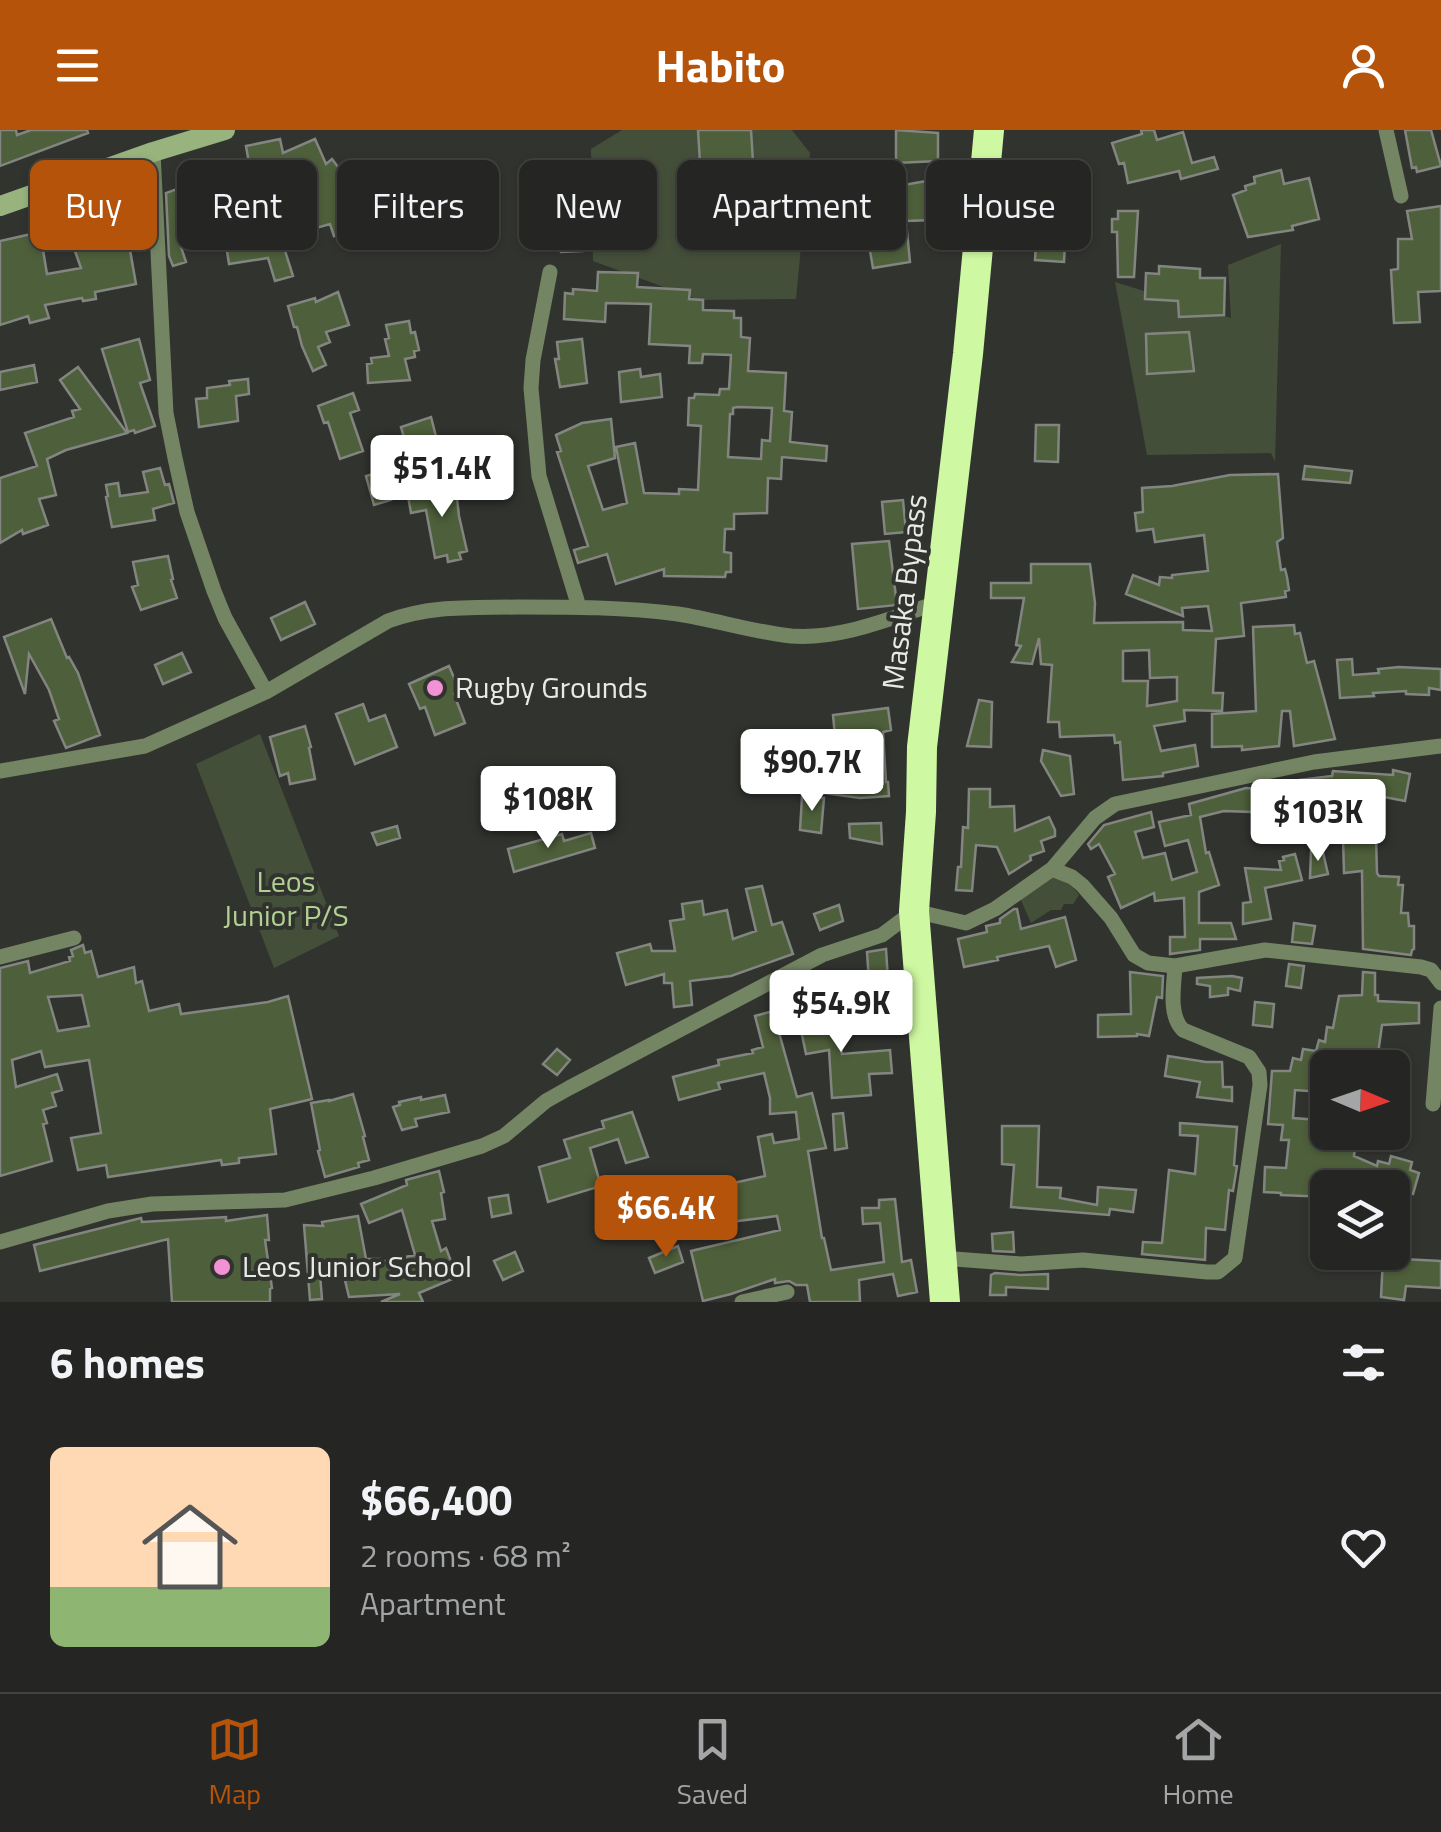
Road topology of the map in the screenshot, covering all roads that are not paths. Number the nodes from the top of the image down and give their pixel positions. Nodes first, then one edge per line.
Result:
1 (225, 130) edge
2 (988, 130) edge
3 (1386, 130) edge
4 (153, 152) junction
5 (1402, 196) dead end
6 (0, 206) edge
7 (550, 272) dead end
8 (940, 602) junction
9 (579, 607) junction
10 (266, 692) junction
11 (1439, 744) edge
12 (0, 770) edge
13 (1052, 869) junction
14 (914, 912) junction
15 (74, 938) dead end
16 (0, 957) edge
17 (1175, 966) junction
18 (1441, 983) edge
19 (1441, 1008) edge
20 (1432, 1104) dead end
21 (0, 1242) edge
22 (941, 1258) junction
23 (787, 1292) dead end
24 (742, 1302) edge
25 (945, 1302) edge

1 - 4 main road
2 - 8 highway, Masaka Bypass
3 - 5 street
4 - 6 main road
4 - 10 street
7 - 9 street
8 - 9 street
8 - 14 highway, Masaka Bypass
9 - 10 street
10 - 12 street
11 - 13 street
13 - 14 street
13 - 17 street
14 - 21 street
14 - 22 highway, Masaka Bypass
15 - 16 street
17 - 18 street
17 - 22 street
19 - 20 street
22 - 25 highway, Masaka Bypass
23 - 24 street

